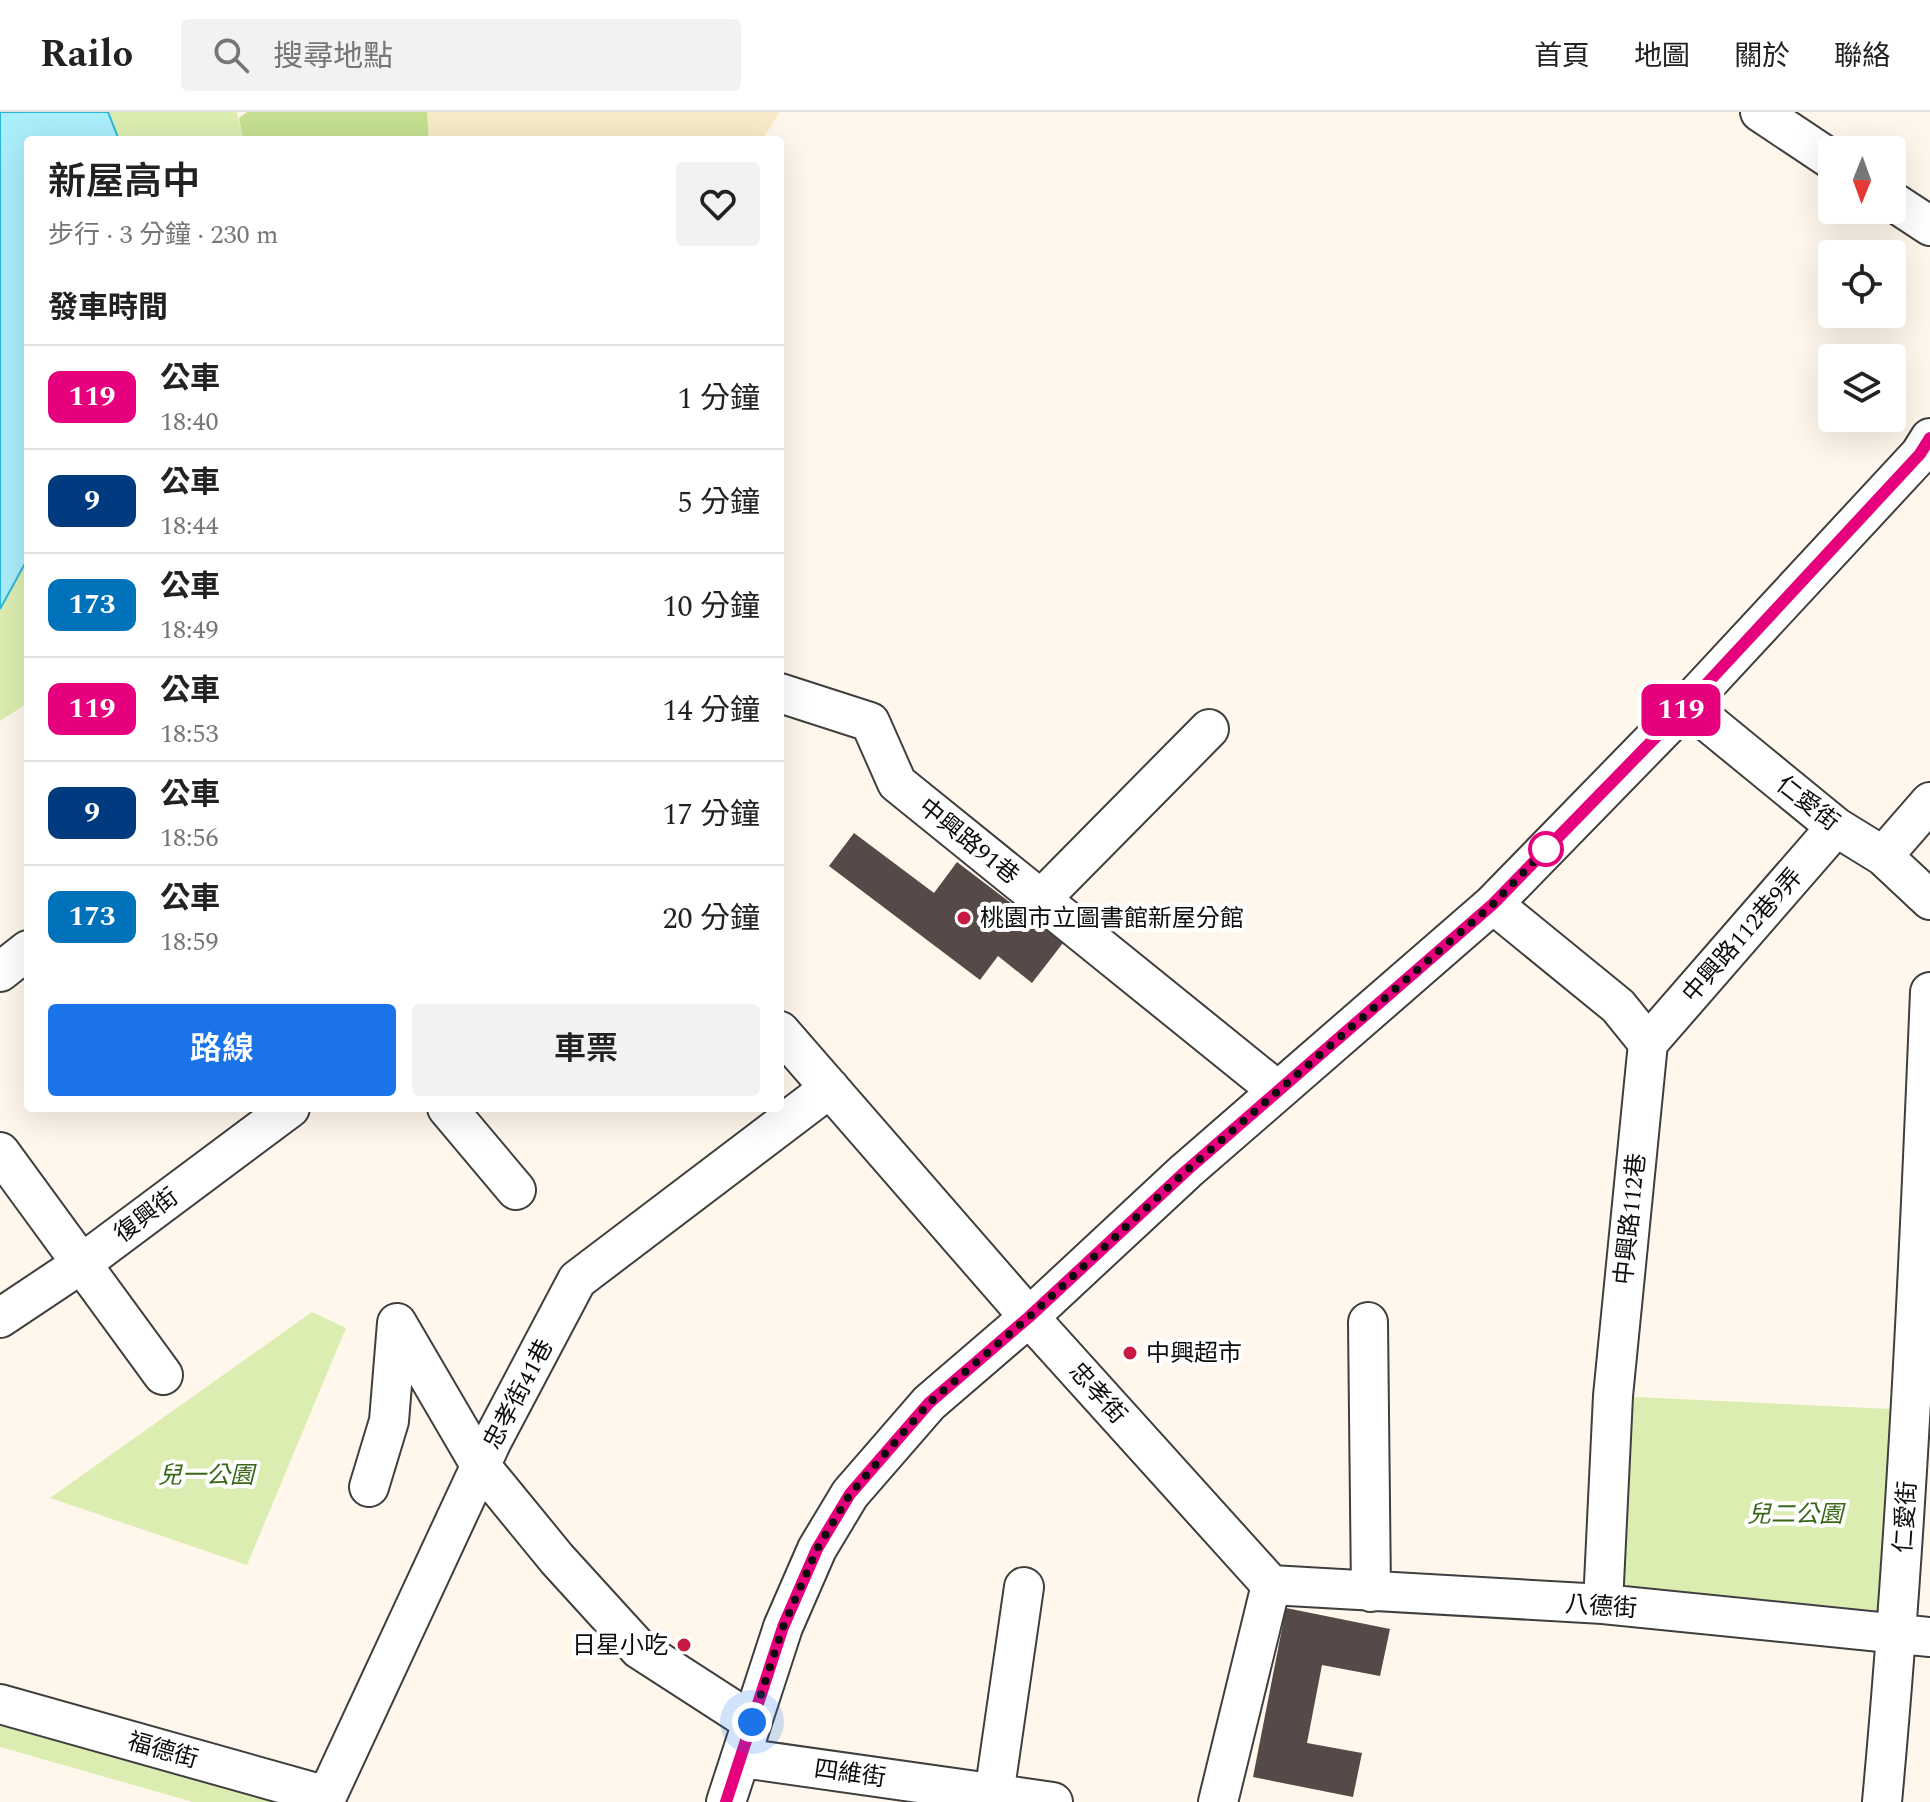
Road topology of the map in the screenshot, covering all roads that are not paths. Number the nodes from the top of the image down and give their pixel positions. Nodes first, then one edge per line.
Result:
1 (1760, 112) edge
2 (1818, 151) edge
3 (1906, 210) edge
4 (1930, 226) edge
5 (1927, 451) edge
6 (784, 694) edge
7 (1687, 705) junction
8 (1209, 729) dead end
9 (1930, 802) edge
10 (1836, 827) junction
11 (1883, 856) junction
12 (1041, 899) junction
13 (1930, 900) edge
14 (1493, 904) junction
15 (24, 953) edge
16 (0, 972) edge
17 (1930, 992) edge
18 (784, 1036) edge
19 (1648, 1043) junction
20 (830, 1088) junction
21 (1278, 1091) junction
22 (285, 1112) edge
23 (450, 1112) edge
24 (0, 1152) edge
25 (516, 1190) dead end
26 (81, 1264) junction
27 (1029, 1317) junction
28 (0, 1318) edge
29 (1368, 1322) dead end
30 (163, 1375) dead end
31 (1922, 1380) edge
32 (480, 1465) junction
33 (369, 1487) dead end
34 (1271, 1585) junction
35 (1024, 1587) dead end
36 (1371, 1592) junction
37 (1603, 1604) junction
38 (1914, 1636) edge
39 (0, 1704) edge
40 (752, 1722) junction
41 (742, 1758) junction
42 (994, 1795) junction
43 (327, 1796) joint
44 (726, 1802) edge
45 (1053, 1802) edge
46 (1218, 1802) edge
47 (1882, 1802) edge

1 - 2 street
3 - 4 street
5 - 7 street
6 - 12 street, 中興路91巷
7 - 10 street, 仁愛街
7 - 14 street
8 - 12 street
9 - 11 street
10 - 11 street, 仁愛街
10 - 19 street, 中興路112巷9弄
11 - 13 street, 仁愛街
12 - 21 street, 中興路91巷
14 - 19 street
14 - 21 street
15 - 16 street
17 - 31 street, 仁愛街
18 - 20 street, 忠孝街
19 - 37 street, 中興路112巷
20 - 27 street, 忠孝街
20 - 32 street, 忠孝街41巷
21 - 27 street
22 - 26 street, 復興街
23 - 25 street
24 - 26 street
26 - 28 street, 復興街
26 - 30 street
27 - 34 street, 忠孝街
27 - 40 street
29 - 36 street
31 - 38 street, 仁愛街
32 - 33 street
32 - 40 street
32 - 43 street, 忠孝街41巷
34 - 36 street, 八德街
34 - 46 street
35 - 42 street
36 - 37 street, 八德街
37 - 38 street, 八德街
38 - 47 street, 仁愛街
39 - 43 street, 福德街
40 - 41 street
41 - 42 street, 四維街
41 - 44 street
42 - 45 street, 四維街

